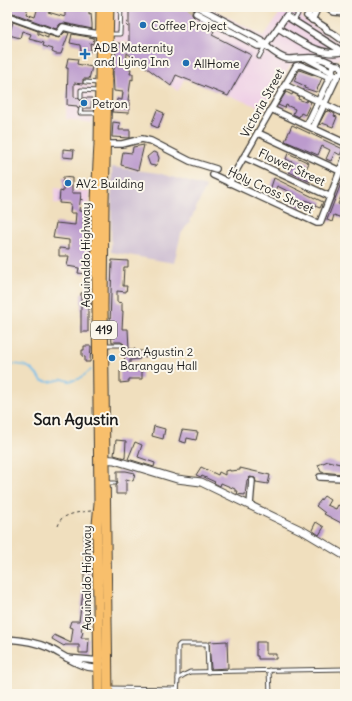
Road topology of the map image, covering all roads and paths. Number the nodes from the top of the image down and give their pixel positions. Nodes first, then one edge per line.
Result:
1 (101, 7) edge
2 (109, 7) edge
3 (121, 7) edge
4 (313, 7) edge
5 (318, 7) edge
6 (327, 7) edge
7 (200, 8) tunnel mouth
8 (196, 13) tunnel mouth
9 (345, 13) edge
10 (8, 16) edge
11 (286, 16) junction
12 (310, 18) junction
13 (294, 21) junction
14 (128, 22) dead end
15 (128, 27) dead end
16 (120, 28) junction
17 (278, 28) junction
18 (105, 32) junction
19 (345, 42) edge
20 (265, 46) junction
21 (344, 51) edge
22 (259, 57) dead end
23 (306, 58) junction
24 (340, 66) edge
25 (331, 74) junction
26 (338, 75) junction
27 (85, 82) dead end
28 (285, 85) junction
29 (103, 87) junction
30 (81, 98) dead end
31 (321, 102) junction
32 (80, 108) dead end
33 (271, 109) junction
34 (99, 113) junction
35 (343, 113) dead end
36 (310, 126) junction
37 (258, 133) junction
38 (345, 143) edge
39 (102, 144) junction
40 (244, 158) junction
41 (345, 158) edge
42 (216, 169) dead end
43 (340, 171) junction
44 (213, 175) dead end
45 (229, 183) junction
46 (331, 197) junction
47 (101, 345) junction
48 (121, 345) dead end
49 (101, 459) junction
50 (320, 477) dead end
51 (345, 478) edge
52 (252, 481) dead end
53 (105, 483) junction
54 (115, 484) dead end
55 (250, 505) junction
56 (98, 511) junction
57 (58, 526) dead end
58 (345, 556) edge
59 (7, 639) edge
60 (101, 664) junction
61 (345, 669) edge
62 (269, 670) junction
63 (208, 672) junction
64 (178, 679) junction
65 (177, 689) junction
66 (103, 691) edge
67 (177, 694) edge
68 (270, 694) edge

1 - 18 highway, Aguinaldo Highway / 419
2 - 18 highway, Aguinaldo Highway / 419
3 - 16 lane
4 - 12 street
5 - 12 street
6 - 9 street
7 - 20 street
8 - 20 street
10 - 18 street
11 - 13 street
11 - 13 lane
11 - 17 street
12 - 19 street
13 - 21 street
14 - 15 path
16 - 18 lane
16 - 18 lane
17 - 20 street
17 - 21 street
18 - 29 highway, Aguinaldo Highway / 419
20 - 22 lane
20 - 23 street
23 - 24 street
23 - 25 street
24 - 25 street
24 - 26 street
25 - 26 street
25 - 28 street, Victoria Street
25 - 31 street
26 - 31 street
27 - 29 lane
28 - 31 street
28 - 33 street, Victoria Street
29 - 30 lane
29 - 34 highway, Aguinaldo Highway / 419
29 - 39 highway, Aguinaldo Highway / 419
31 - 35 street
31 - 36 street
32 - 34 lane
33 - 36 street
33 - 37 street, Victoria Street
34 - 39 highway, Aguinaldo Highway / 419
36 - 38 street
37 - 40 street, Victoria Street
37 - 43 street
39 - 42 street
39 - 47 highway, Aguinaldo Highway / 419
40 - 45 street, Victoria Street
40 - 46 street, Flower Street
41 - 43 street
43 - 46 street
44 - 45 street, Holy Cross Street
45 - 46 street, Holy Cross Street
47 - 48 lane
47 - 49 highway, Aguinaldo Highway / 419
49 - 53 highway, Aguinaldo Highway / 419
49 - 55 street
49 - 56 highway, Aguinaldo Highway / 419
50 - 51 street
52 - 55 street
53 - 54 lane
53 - 60 highway, Aguinaldo Highway / 419
55 - 58 street
56 - 57 path
56 - 60 highway, Aguinaldo Highway / 419
59 - 60 street
60 - 66 highway, Aguinaldo Highway / 419
61 - 62 lane
62 - 63 lane
62 - 68 lane
63 - 64 lane
63 - 64 lane
64 - 65 lane
65 - 66 lane
65 - 67 lane

